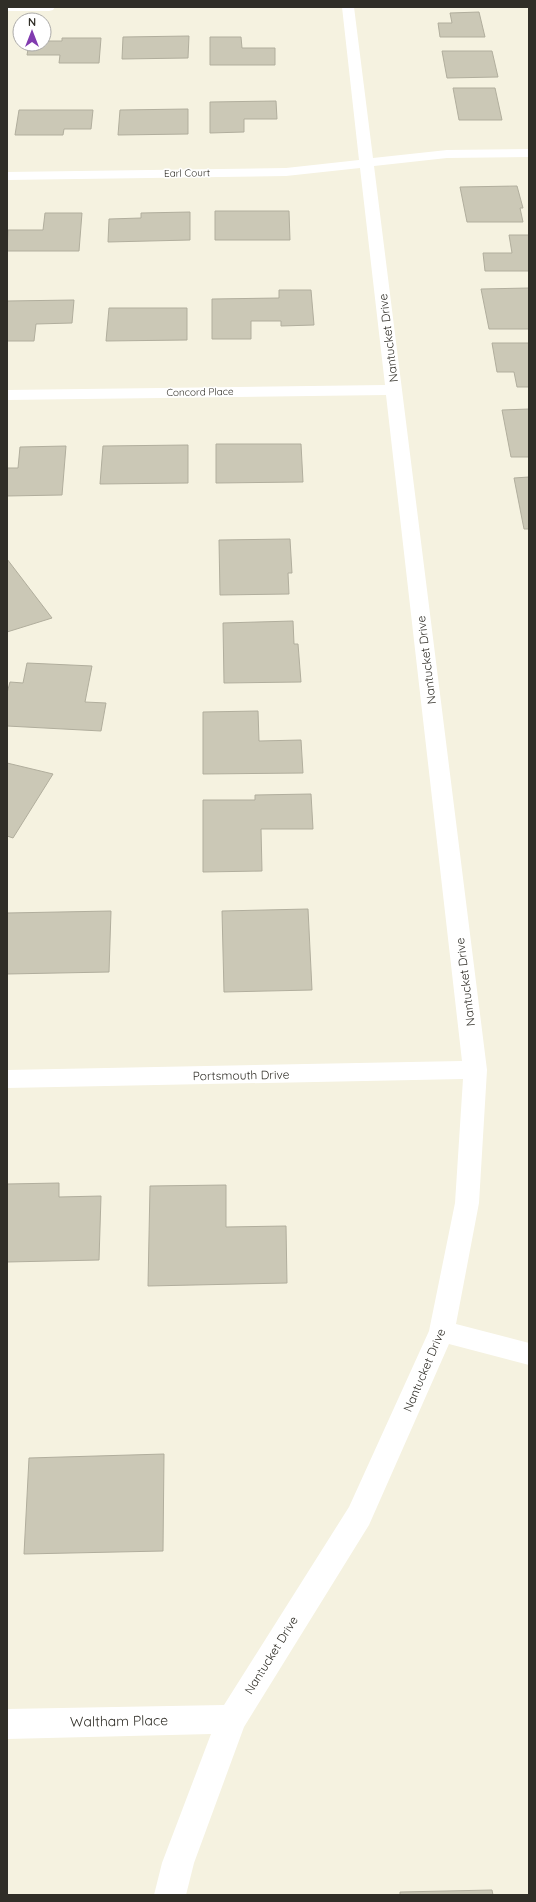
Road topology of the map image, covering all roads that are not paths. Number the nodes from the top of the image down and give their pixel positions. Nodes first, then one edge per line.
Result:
1 (7, 7) edge
2 (49, 7) edge
3 (348, 7) edge
4 (529, 153) edge
5 (367, 163) junction
6 (7, 176) edge
7 (394, 390) junction
8 (7, 395) edge
9 (475, 1070) junction
10 (7, 1079) edge
11 (442, 1331) junction
12 (529, 1354) edge
13 (232, 1719) junction
14 (7, 1724) edge
15 (170, 1895) edge

1 - 2 street
3 - 5 street, Nantucket Drive
4 - 5 street, Earl Court
5 - 6 street, Earl Court
5 - 7 street, Nantucket Drive
7 - 8 street, Concord Place
7 - 9 street, Nantucket Drive
9 - 10 street, Portsmouth Drive
9 - 11 street, Nantucket Drive
11 - 12 street
11 - 13 street, Nantucket Drive
13 - 14 street, Waltham Place
13 - 15 street, Nantucket Drive

